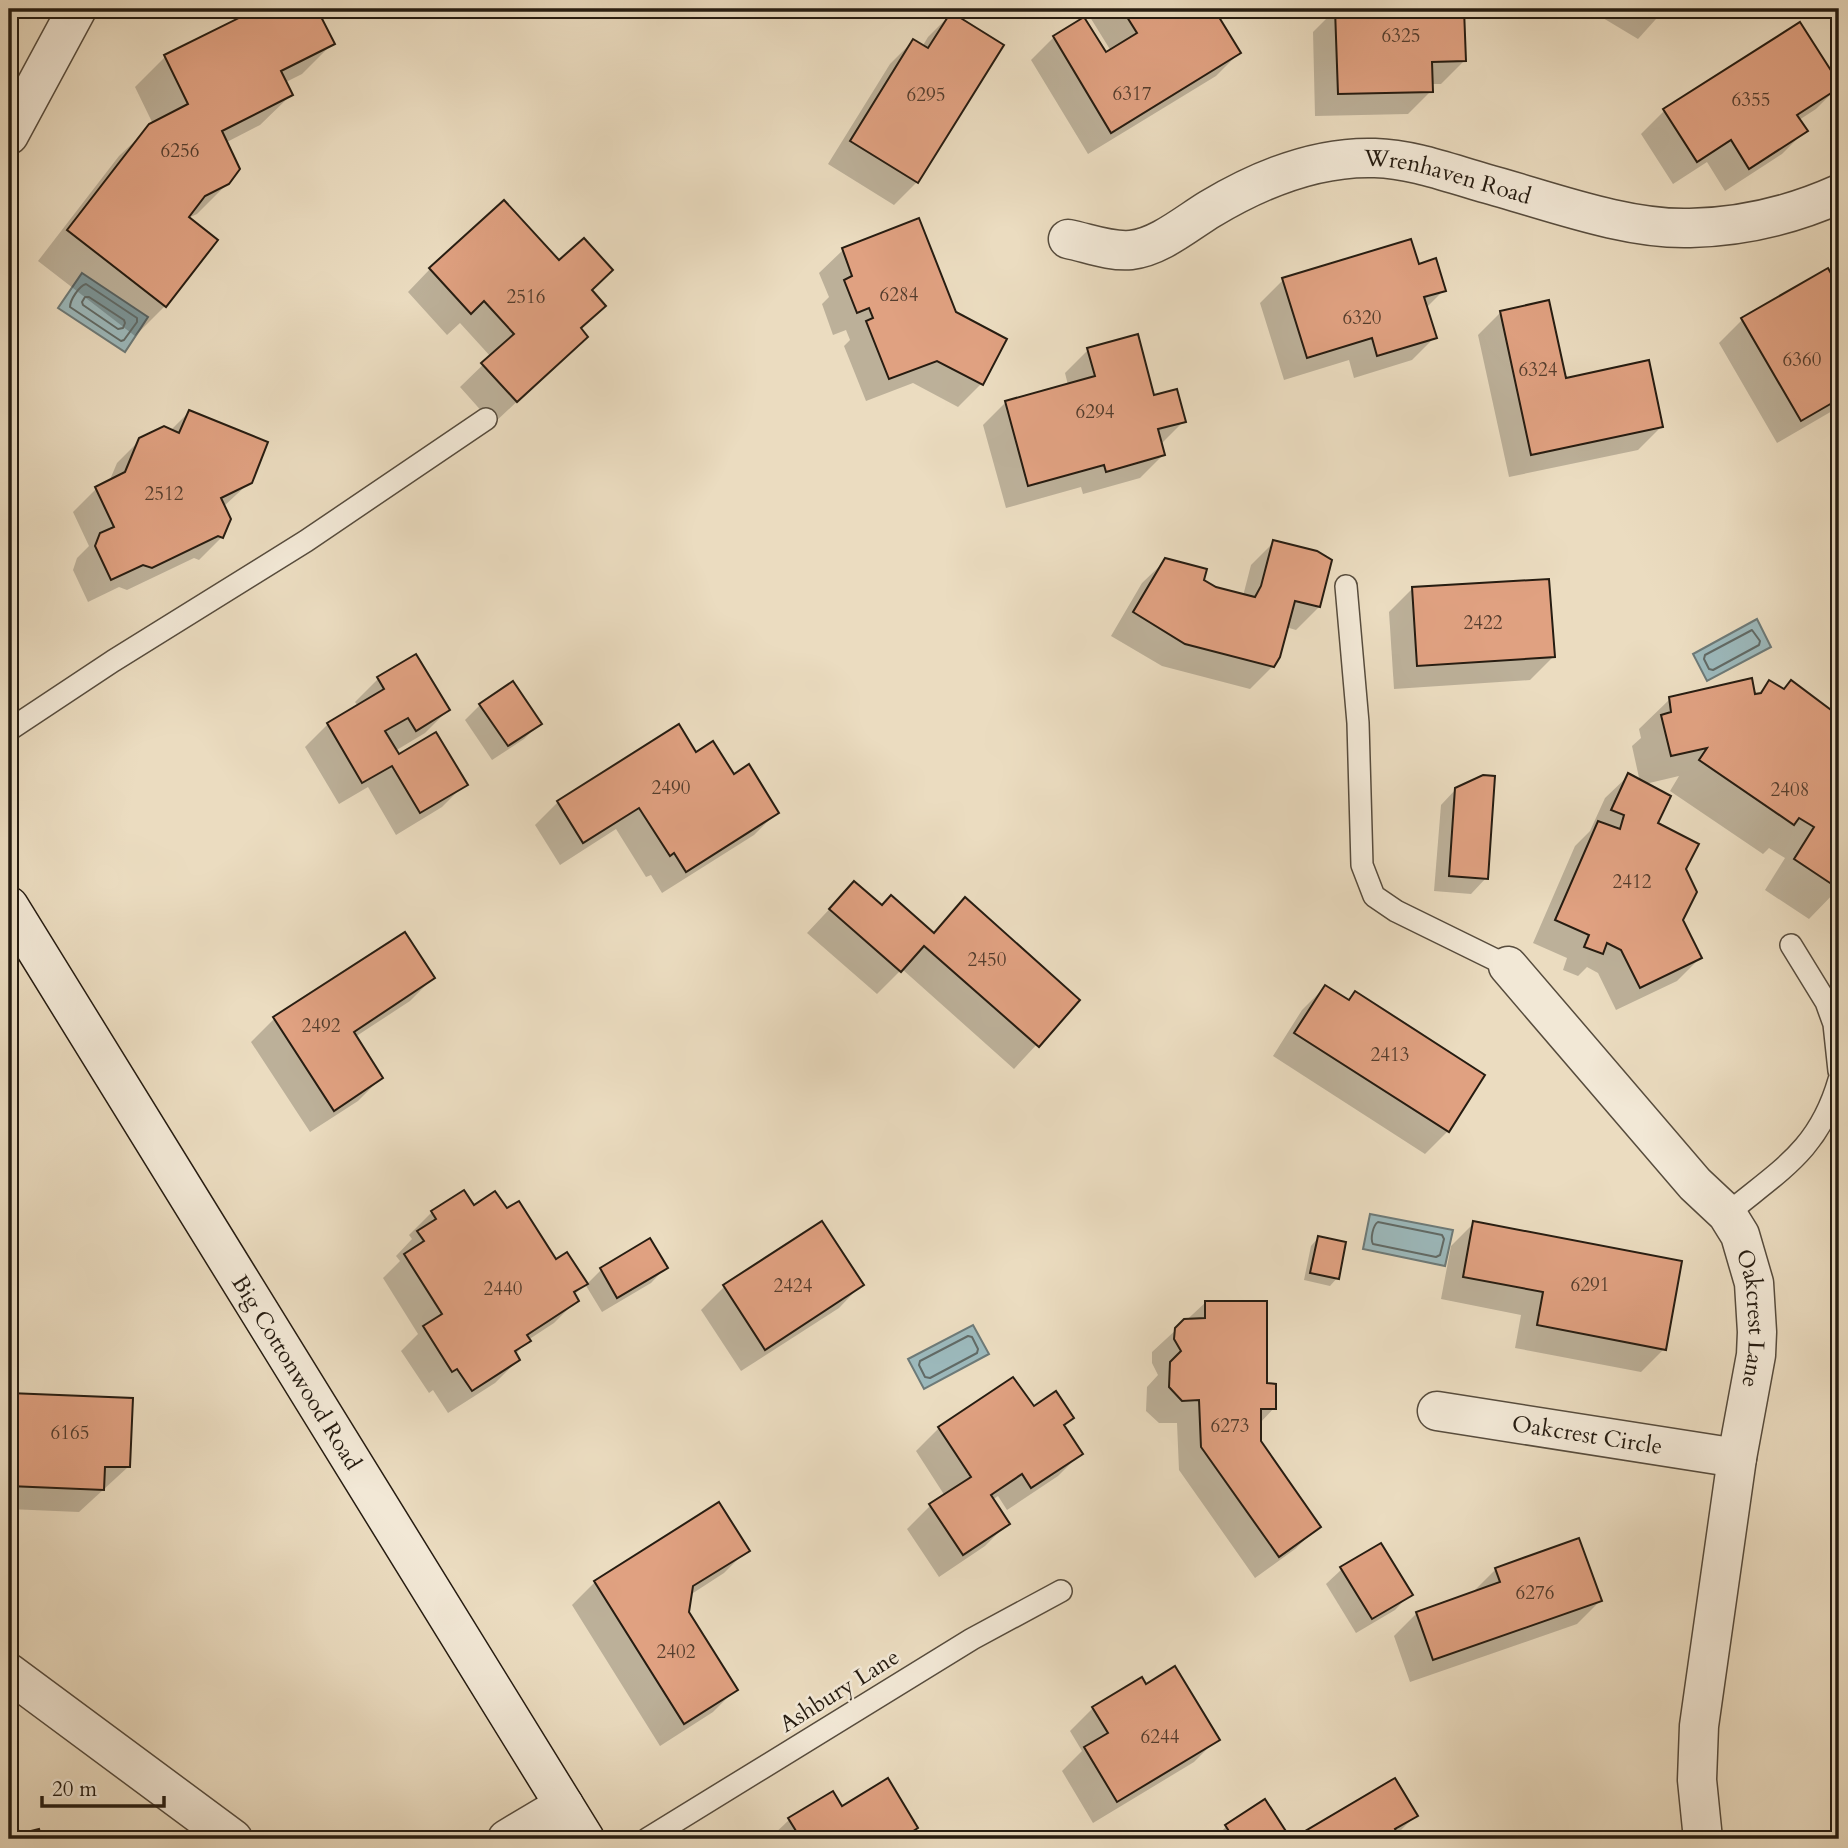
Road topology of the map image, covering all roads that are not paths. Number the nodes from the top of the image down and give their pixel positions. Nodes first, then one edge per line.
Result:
1 (76, 9) edge
2 (9, 135) edge
3 (1839, 194) edge
4 (1068, 239) dead end
5 (486, 419) dead end
6 (1346, 586) dead end
7 (9, 730) edge
8 (9, 906) edge
9 (1791, 944) dead end
10 (1507, 966) joint
11 (1839, 1071) edge
12 (1839, 1080) edge
13 (1727, 1214) junction
14 (1437, 1411) dead end
15 (1737, 1458) junction
16 (1061, 1591) dead end
17 (9, 1673) edge
18 (564, 1805) junction
19 (233, 1839) edge
20 (508, 1839) edge
21 (585, 1839) edge
22 (647, 1839) edge
23 (1703, 1839) edge

1 - 2 street
3 - 4 street, Wrenhaven Road
5 - 7 lane
6 - 10 lane
8 - 18 street, Big Cottonwood Road
9 - 11 lane
10 - 13 street, Oakcrest Lane
12 - 13 lane
13 - 15 street, Oakcrest Lane
14 - 15 street, Oakcrest Circle
15 - 23 street, Oakcrest Lane
16 - 22 lane, Ashbury Lane
17 - 19 street
18 - 20 street
18 - 21 street, Big Cottonwood Road

